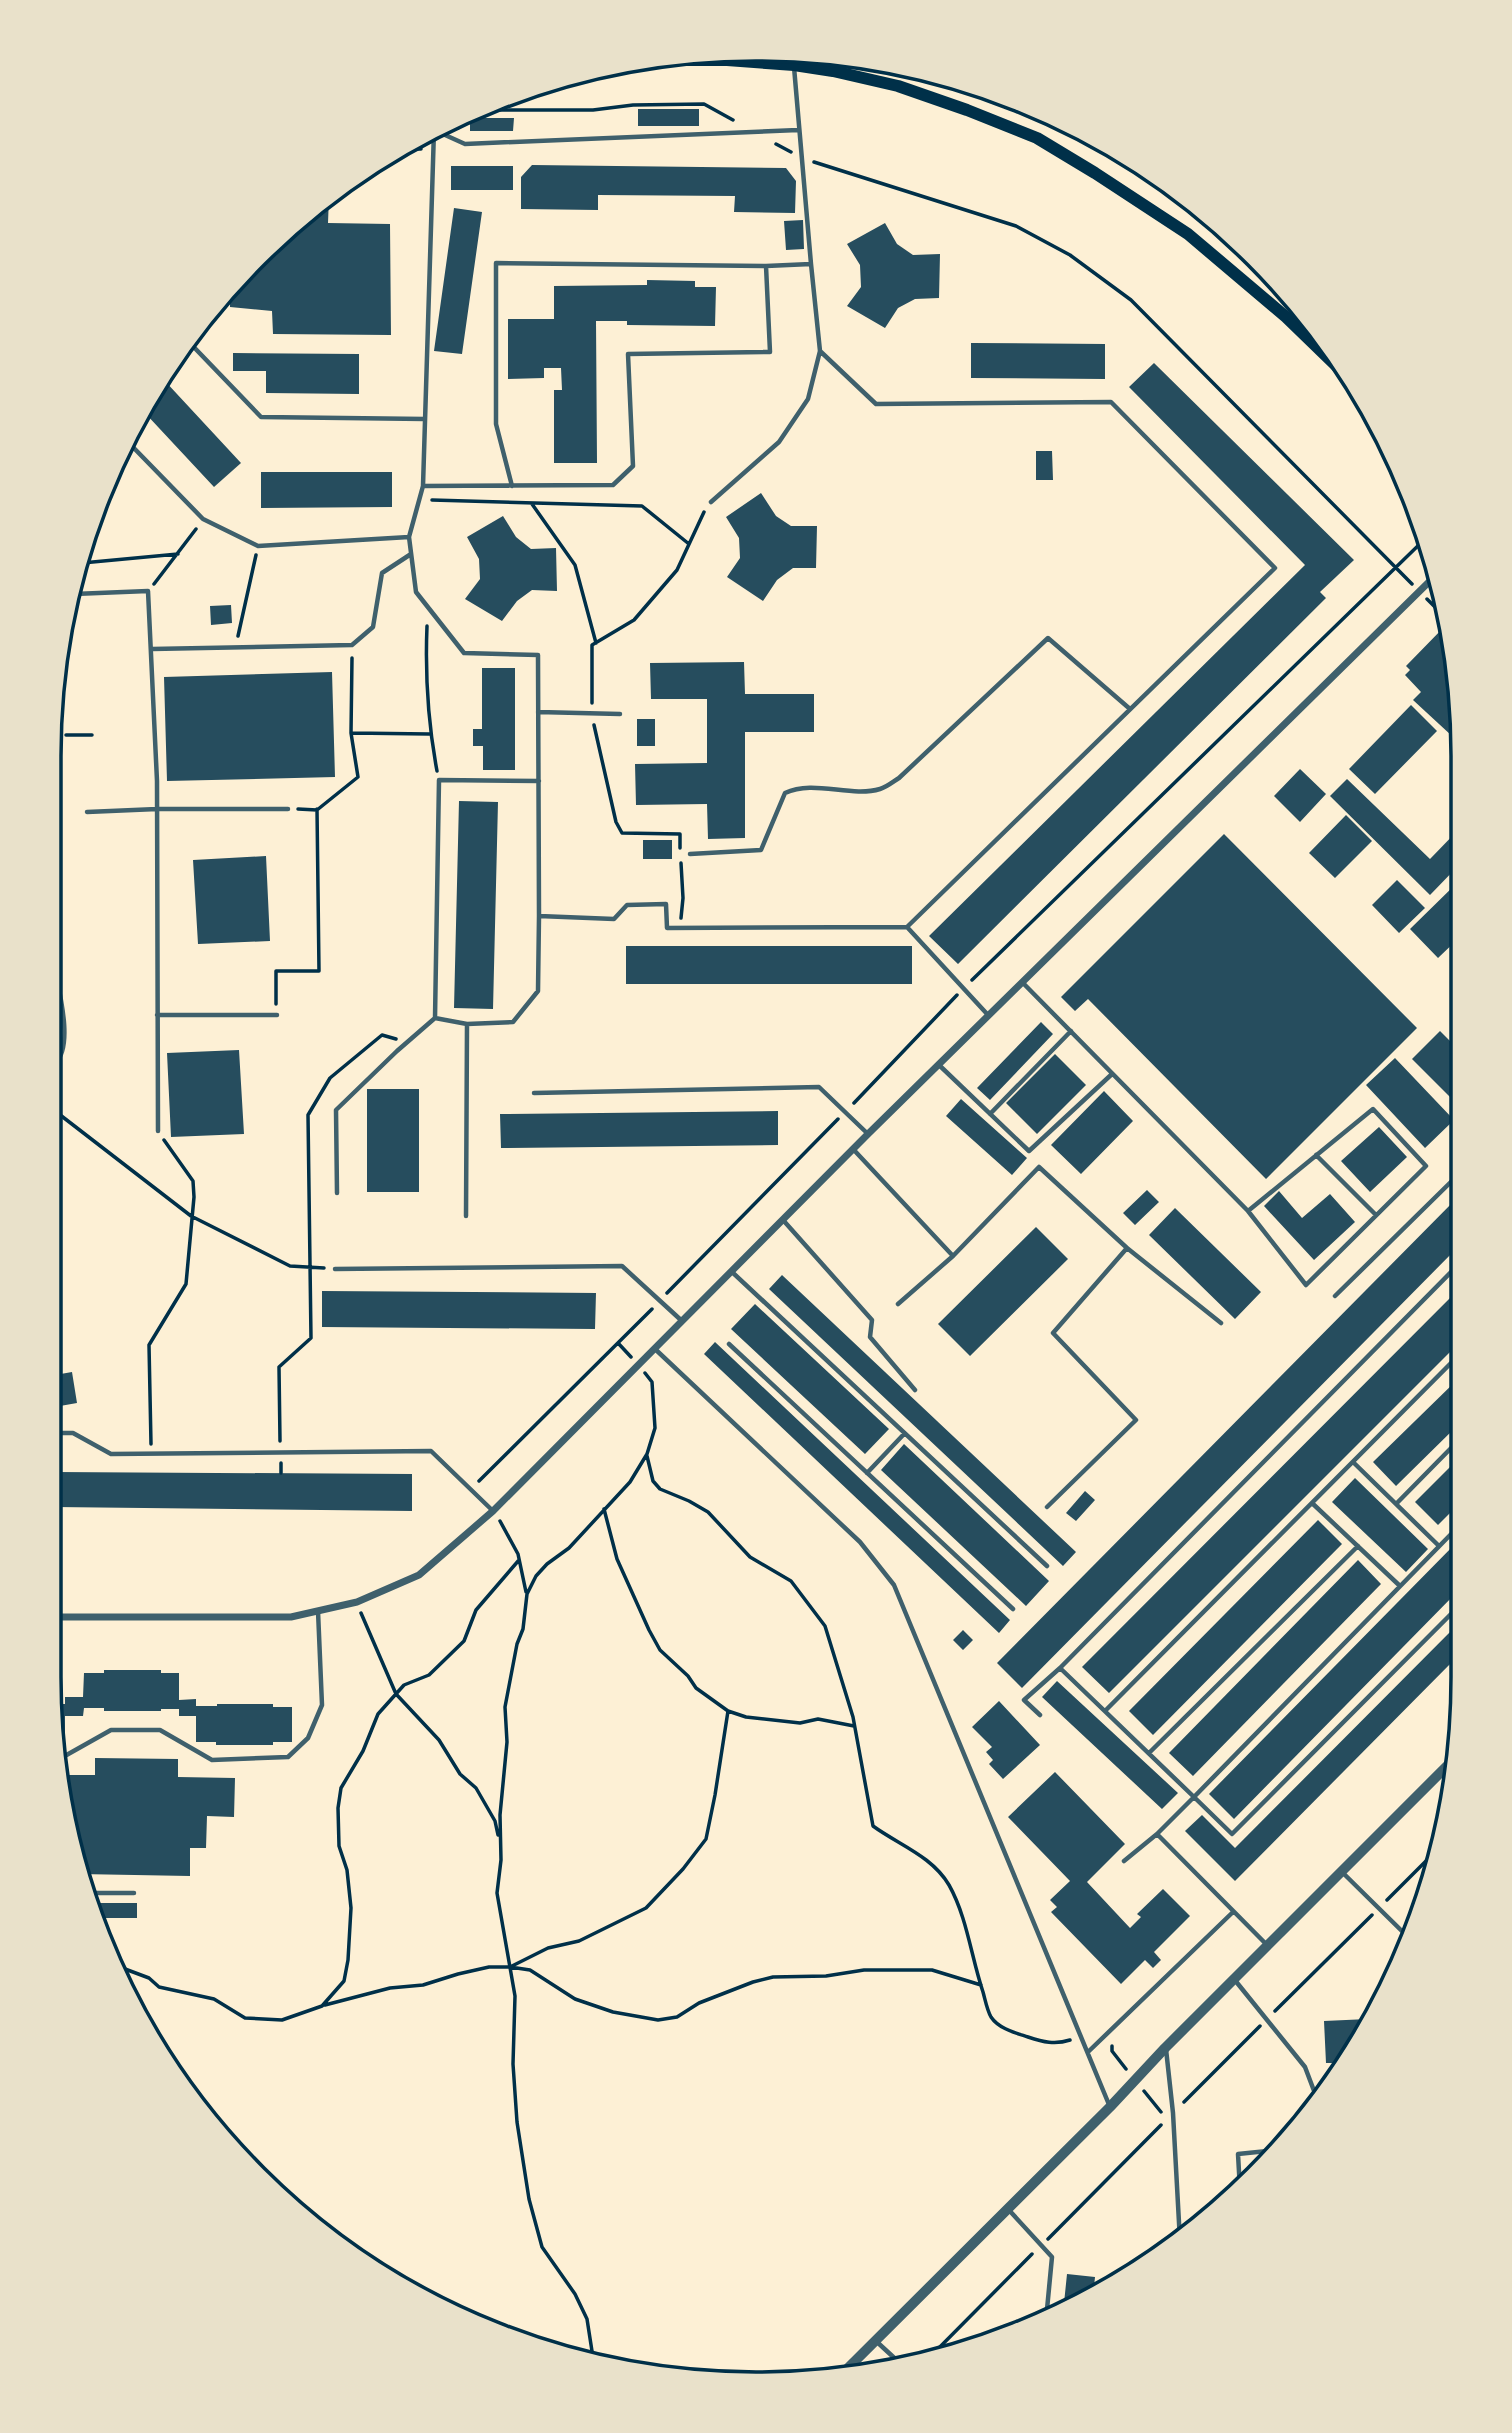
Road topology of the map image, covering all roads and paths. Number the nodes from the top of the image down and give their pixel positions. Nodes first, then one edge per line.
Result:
1 (746, 61) edge
2 (794, 65) junction
3 (501, 110) edge
4 (798, 130) junction
5 (755, 132) junction
6 (445, 135) edge
7 (433, 141) edge
8 (417, 150) edge
9 (433, 150) junction
10 (802, 158) junction
11 (811, 264) junction
12 (766, 266) junction
13 (194, 348) edge
14 (1318, 348) edge
15 (820, 351) junction
16 (425, 419) junction
17 (134, 448) edge
18 (423, 486) junction
19 (512, 486) junction
20 (419, 500) junction
21 (711, 502) joint
22 (531, 503) junction
23 (203, 519) junction
24 (409, 537) junction
25 (689, 544) junction
26 (258, 546) junction
27 (1418, 546) edge
28 (178, 554) junction
29 (411, 554) junction
30 (89, 561) edge
31 (1396, 568) junction
32 (1428, 583) edge
33 (148, 591) junction
34 (1419, 592) junction
35 (81, 594) edge
36 (1434, 606) edge
37 (428, 608) junction
38 (596, 643) junction
39 (352, 645) junction
40 (236, 647) junction
41 (152, 649) junction
42 (1130, 709) junction
43 (538, 712) junction
44 (592, 713) junction
45 (620, 713) dead end
46 (351, 733) junction
47 (62, 734) edge
48 (430, 734) junction
49 (92, 736) dead end
50 (439, 780) junction
51 (538, 781) junction
52 (157, 809) junction
53 (288, 809) joint
54 (317, 809) dead end
55 (87, 811) dead end
56 (690, 854) dead end
57 (539, 916) junction
58 (907, 927) junction
59 (680, 928) junction
60 (1022, 982) junction
61 (964, 988) junction
62 (61, 1006) edge
63 (157, 1015) junction
64 (277, 1015) joint
65 (989, 1015) junction
66 (435, 1018) junction
67 (467, 1024) junction
68 (1071, 1031) junction
69 (61, 1053) edge
70 (939, 1065) junction
71 (1112, 1073) junction
72 (534, 1093) dead end
73 (845, 1112) junction
74 (990, 1114) junction
75 (61, 1116) edge
76 (158, 1131) joint
77 (868, 1134) junction
78 (853, 1149) junction
79 (1316, 1155) junction
80 (1451, 1182) edge
81 (337, 1193) dead end
82 (1248, 1210) junction
83 (1377, 1215) junction
84 (191, 1216) junction
85 (466, 1216) dead end
86 (783, 1220) junction
87 (1127, 1248) junction
88 (953, 1256) junction
89 (312, 1267) junction
90 (335, 1269) joint
91 (731, 1271) junction
92 (1451, 1272) edge
93 (1335, 1296) dead end
94 (660, 1301) junction
95 (898, 1304) dead end
96 (682, 1321) junction
97 (1221, 1323) dead end
98 (729, 1344) dead end
99 (655, 1348) junction
100 (1451, 1363) edge
101 (639, 1365) junction
102 (915, 1390) dead end
103 (61, 1433) edge
104 (904, 1434) junction
105 (1451, 1448) edge
106 (281, 1452) junction
107 (151, 1454) junction
108 (647, 1454) junction
109 (1353, 1462) junction
110 (867, 1472) junction
111 (281, 1473) dead end
112 (470, 1489) junction
113 (1312, 1503) junction
114 (1396, 1504) junction
115 (1047, 1507) dead end
116 (604, 1509) junction
117 (493, 1511) junction
118 (1451, 1534) edge
119 (1358, 1546) junction
120 (1439, 1546) junction
121 (519, 1560) junction
122 (1047, 1566) dead end
123 (1400, 1586) junction
124 (527, 1594) junction
125 (357, 1602) junction
126 (1013, 1609) dead end
127 (318, 1611) junction
128 (1451, 1614) edge
129 (61, 1617) edge
130 (1060, 1668) junction
131 (396, 1695) junction
132 (727, 1711) junction
133 (1105, 1711) junction
134 (1040, 1715) dead end
135 (855, 1726) junction
136 (1149, 1753) junction
137 (66, 1755) edge
138 (1445, 1768) edge
139 (1194, 1797) junction
140 (1157, 1834) junction
141 (501, 1843) junction
142 (1124, 1861) dead end
143 (1342, 1872) junction
144 (96, 1893) edge
145 (134, 1893) dead end
146 (1233, 1912) junction
147 (1402, 1931) edge
148 (1268, 1946) junction
149 (510, 1967) junction
150 (126, 1970) edge
151 (1234, 1979) junction
152 (981, 1985) junction
153 (322, 2006) junction
154 (1081, 2037) junction
155 (1166, 2048) junction
156 (1087, 2052) junction
157 (1314, 2090) edge
158 (1110, 2107) junction
159 (1263, 2151) edge
160 (1239, 2175) edge
161 (1008, 2209) junction
162 (1179, 2228) edge
163 (1046, 2308) edge
164 (875, 2340) junction
165 (592, 2352) edge
166 (894, 2358) edge
167 (849, 2366) edge

1 - 2 main road
2 - 4 lane
2 - 14 main road
3 - 5 path
4 - 5 lane
4 - 10 lane
5 - 6 lane
5 - 10 path
7 - 9 lane
8 - 9 path
9 - 16 lane
10 - 11 lane
10 - 31 path
11 - 12 lane
11 - 15 lane
12 - 19 lane
12 - 19 lane
13 - 16 lane
15 - 21 lane
15 - 42 lane
16 - 18 lane
17 - 23 lane
18 - 19 lane
18 - 20 lane
20 - 22 path
20 - 24 lane
21 - 25 path
22 - 25 path
22 - 38 path
23 - 26 lane
23 - 28 path
24 - 26 lane
24 - 29 lane
25 - 38 path
26 - 40 path
27 - 31 path
28 - 30 path
28 - 33 path
29 - 37 lane
29 - 39 lane
31 - 34 path
31 - 61 path
32 - 34 street
33 - 35 lane
33 - 41 lane
34 - 36 path
34 - 60 street
37 - 43 lane
37 - 48 path
38 - 44 path
39 - 40 lane
39 - 46 path
40 - 41 lane
41 - 52 lane
42 - 56 lane
42 - 58 lane
43 - 44 lane
43 - 51 lane
44 - 45 lane
44 - 59 path
46 - 48 path
46 - 53 path
47 - 49 path
48 - 50 path
50 - 51 lane
50 - 66 lane
51 - 57 lane
52 - 53 lane
52 - 55 lane
52 - 63 lane
54 - 64 path
57 - 59 lane
57 - 67 lane
58 - 59 lane
58 - 61 lane
60 - 65 street
60 - 68 lane
61 - 65 lane
61 - 73 path
62 - 69 lane
63 - 64 lane
63 - 76 lane
65 - 70 street
66 - 67 lane
66 - 81 lane
67 - 85 lane
68 - 71 lane
68 - 74 lane
70 - 74 lane
70 - 77 street
71 - 74 lane
71 - 82 lane
72 - 73 lane
73 - 77 lane
73 - 94 path
75 - 84 path
76 - 84 path
77 - 78 street
78 - 86 street
78 - 88 lane
79 - 82 lane
79 - 83 lane
79 - 83 lane
80 - 93 lane
82 - 83 lane
84 - 89 path
84 - 107 path
86 - 91 street
86 - 102 lane
87 - 88 lane
87 - 97 lane
87 - 115 lane
88 - 95 lane
89 - 90 path
89 - 106 path
90 - 94 lane
91 - 96 street
91 - 104 lane
92 - 130 lane
94 - 96 lane
94 - 112 path
96 - 99 street
98 - 110 lane
99 - 101 street
99 - 154 lane
100 - 109 lane
101 - 108 path
101 - 117 street
103 - 107 lane
104 - 110 lane
104 - 122 lane
105 - 114 lane
106 - 107 lane
106 - 111 path
106 - 112 lane
108 - 116 path
108 - 135 path
109 - 113 lane
109 - 114 lane
110 - 126 lane
112 - 117 lane
113 - 119 lane
113 - 133 lane
114 - 120 lane
116 - 124 path
116 - 132 path
117 - 121 path
117 - 125 street
118 - 120 lane
119 - 123 lane
119 - 136 lane
120 - 123 lane
121 - 124 path
121 - 131 path
123 - 139 lane
124 - 141 path
125 - 127 street
125 - 131 path
127 - 129 street
127 - 137 lane
128 - 139 lane
130 - 133 lane
130 - 134 lane
131 - 141 path
131 - 153 path
132 - 135 path
132 - 149 path
133 - 136 lane
135 - 152 path
136 - 139 lane
138 - 143 street
139 - 140 lane
140 - 142 lane
140 - 146 lane
141 - 149 path
143 - 147 lane
143 - 148 street
144 - 145 lane
146 - 148 lane
146 - 156 lane
148 - 151 street
149 - 152 path
149 - 153 path
149 - 165 path
150 - 153 path
151 - 155 street
151 - 157 lane
152 - 154 path
154 - 156 lane
155 - 158 street
155 - 162 lane
156 - 158 lane
158 - 161 street
159 - 160 lane
161 - 163 lane
161 - 164 street
164 - 166 lane
164 - 167 street

